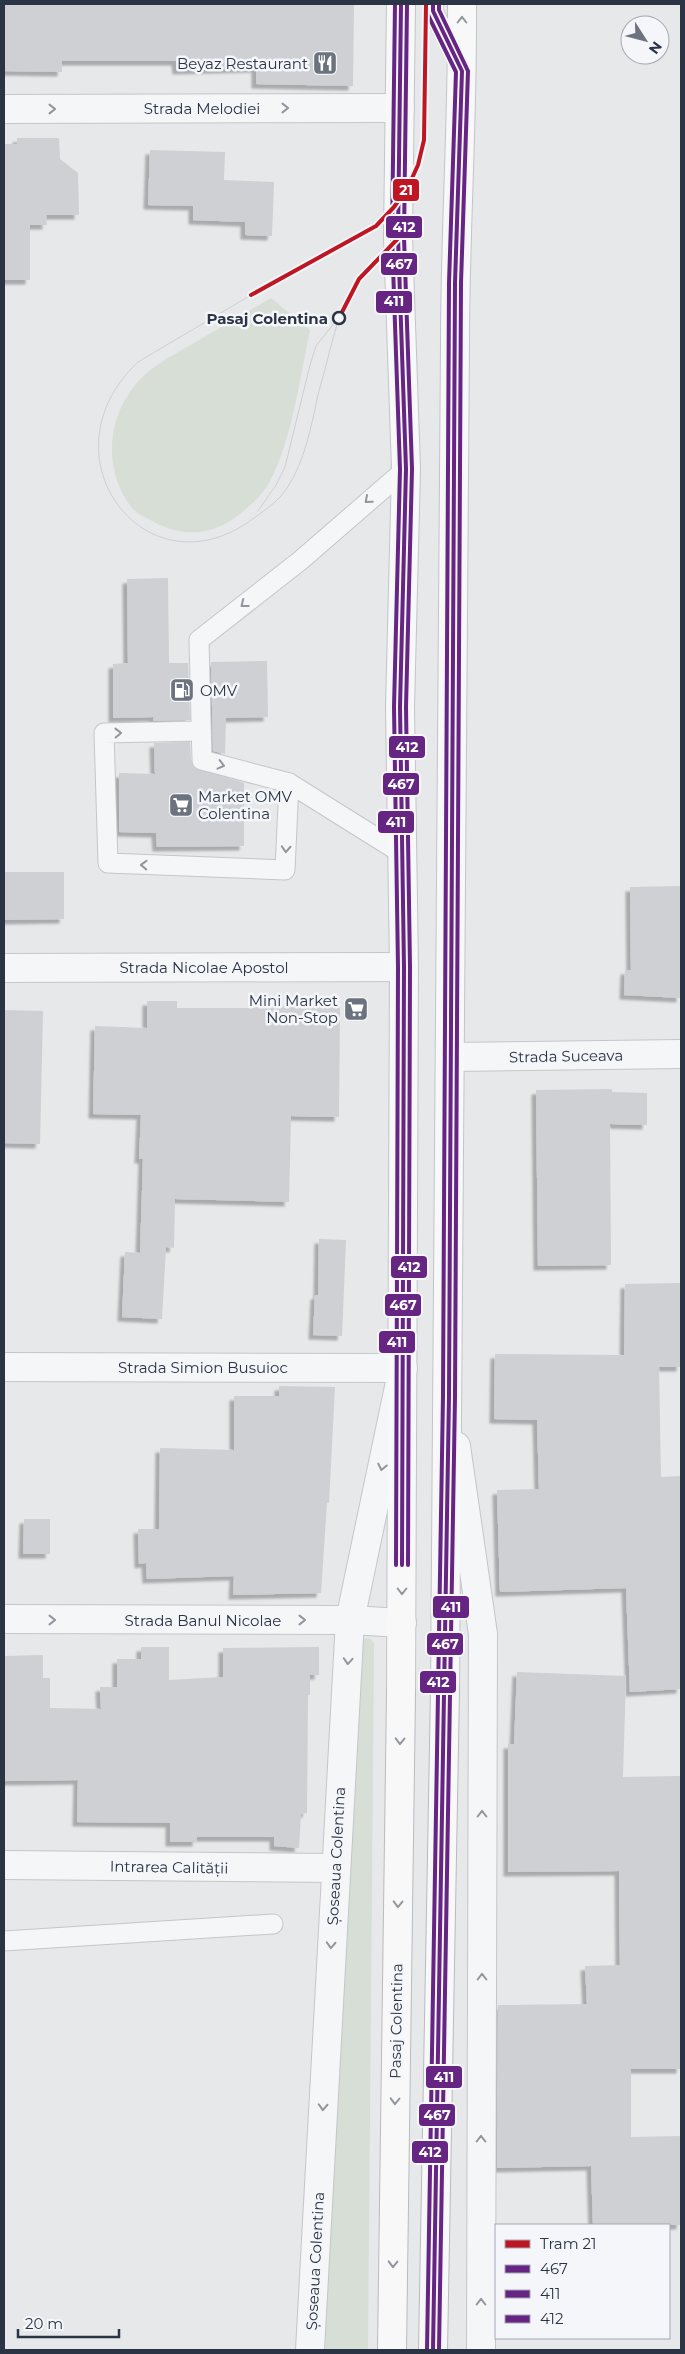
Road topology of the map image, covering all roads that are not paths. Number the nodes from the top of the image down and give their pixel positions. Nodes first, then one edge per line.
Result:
1 (401, 4) edge
2 (462, 4) edge
3 (433, 7) edge
4 (462, 71) junction
5 (400, 108) junction
6 (4, 109) edge
7 (406, 469) junction
8 (201, 731) junction
9 (289, 783) junction
10 (402, 853) junction
11 (404, 967) junction
12 (4, 968) edge
13 (681, 1054) edge
14 (450, 1057) junction
15 (4, 1367) edge
16 (403, 1368) junction
17 (449, 1396) junction
18 (4, 1619) edge
19 (350, 1620) junction
20 (402, 1623) junction
21 (401, 1693) joint
22 (4, 1865) edge
23 (335, 1868) junction
24 (273, 1924) dead end
25 (4, 1942) edge
26 (310, 2350) edge
27 (392, 2350) edge
28 (433, 2350) edge
29 (481, 2350) edge

1 - 5 main road, Șoseaua Colentina
4 -> 2 main road
3 - 4 lane
4 - 14 main road
6 -> 5 street, Strada Melodiei
5 - 7 main road, Șoseaua Colentina
7 -> 8 lane
7 - 10 main road, Șoseaua Colentina
8 -> 9 lane
9 -> 8 lane
9 - 10 lane
10 - 11 main road, Șoseaua Colentina
11 - 12 street, Strada Nicolae Apostol
11 - 16 main road, Șoseaua Colentina
13 - 14 street, Strada Suceava
14 - 17 main road
15 - 16 street, Strada Simion Busuioc
16 -> 19 street, Șoseaua Colentina
16 -> 20 main road, Șoseaua Colentina
17 - 28 main road
29 -> 17 street
18 -> 19 street, Strada Banul Nicolae
19 - 20 street, Strada Banul Nicolae
19 -> 23 street, Șoseaua Colentina
20 - 21 main road, Șoseaua Colentina
21 -> 27 main road, Pasaj Colentina
22 - 23 street, Intrarea Calității
23 -> 26 street, Șoseaua Colentina
24 - 25 lane

